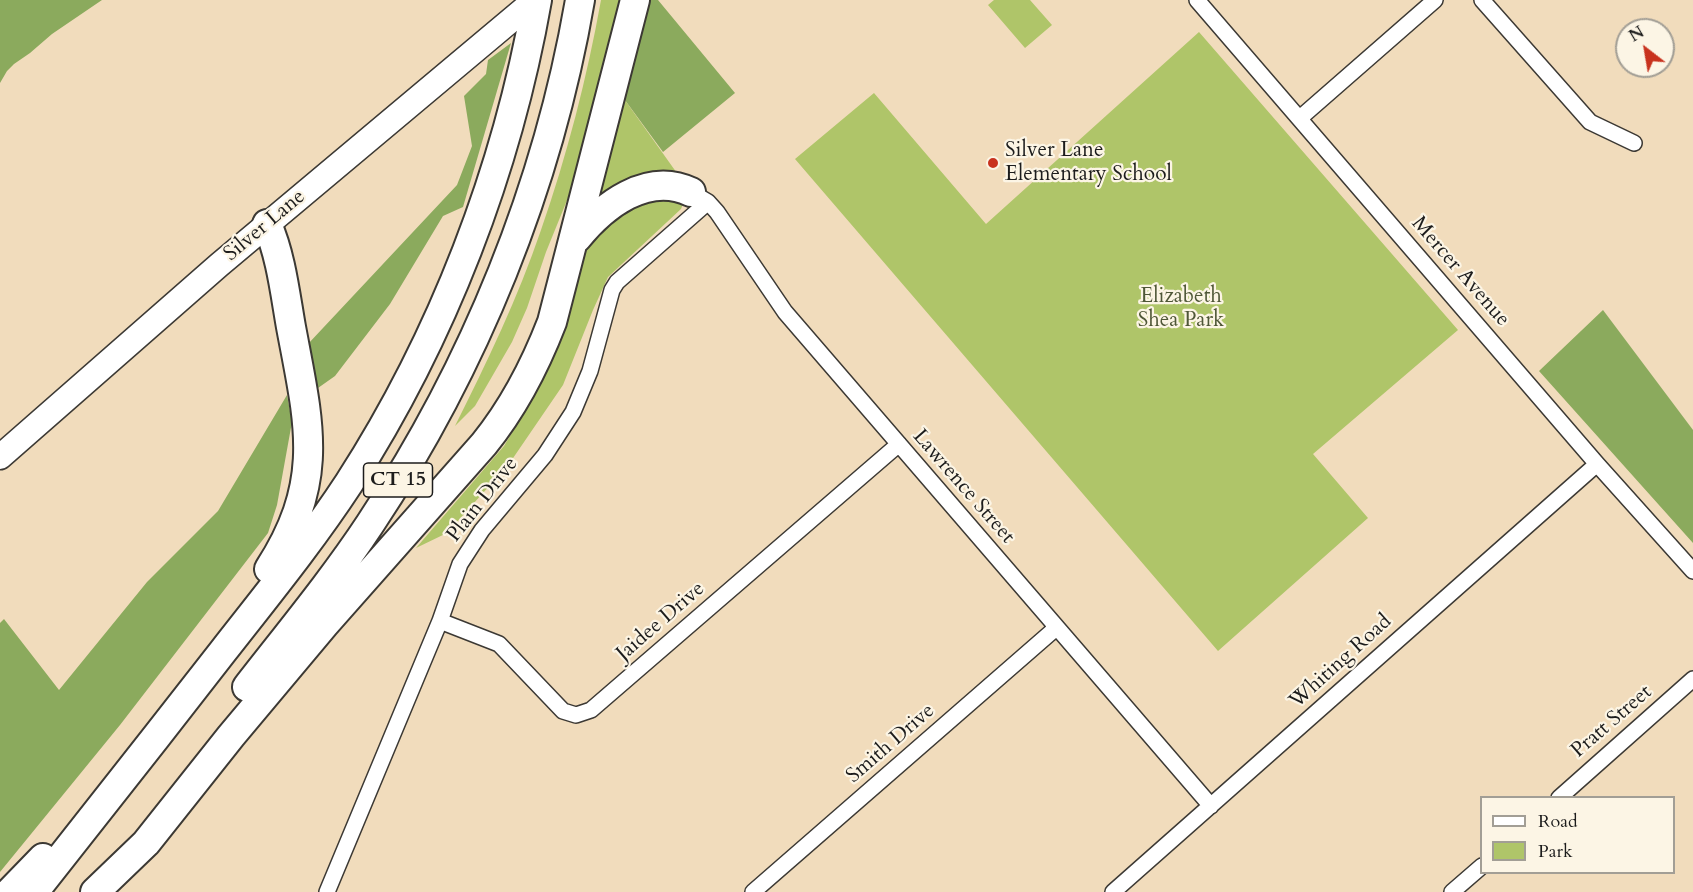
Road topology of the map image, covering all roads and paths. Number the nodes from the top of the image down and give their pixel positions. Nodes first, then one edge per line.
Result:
1 (536, 0) edge
2 (580, 0) edge
3 (635, 0) edge
4 (1197, 0) edge
5 (1435, 0) edge
6 (1482, 0) edge
7 (1300, 118) junction
8 (1634, 143) dead end
9 (700, 197) junction
10 (267, 224) junction
11 (574, 242) junction
12 (899, 444) junction
13 (0, 457) edge
14 (1597, 464) junction
15 (1693, 571) edge
16 (440, 621) junction
17 (1056, 628) junction
18 (1693, 679) edge
19 (179, 707) junction
20 (130, 769) junction
21 (1560, 796) edge
22 (1211, 806) junction
23 (1480, 868) edge
24 (10, 892) edge
25 (34, 892) edge
26 (87, 892) edge
27 (95, 892) edge
28 (327, 892) edge
29 (753, 892) edge
30 (1113, 892) edge
31 (1452, 892) edge

1 - 10 main road, Silver Lane
1 - 19 highway, CT 15
2 - 26 highway, CT 15
3 - 11 highway
4 - 7 street, Mercer Avenue
5 - 7 street
6 - 8 street
7 - 14 street, Mercer Avenue
9 - 11 highway
9 - 12 street, Lawrence Street
9 - 16 street, Plain Drive
10 - 13 main road, Silver Lane
10 - 19 highway
11 - 27 highway
12 - 16 street, Jaidee Drive
12 - 17 street, Lawrence Street
14 - 15 street, Mercer Avenue
14 - 22 street, Whiting Road
16 - 28 street, Plain Drive
17 - 22 street, Lawrence Street
17 - 29 street, Smith Drive
18 - 21 street, Pratt Street
19 - 20 highway, CT 15
20 - 24 highway
20 - 25 highway, CT 15
22 - 30 street, Whiting Road
23 - 31 street

